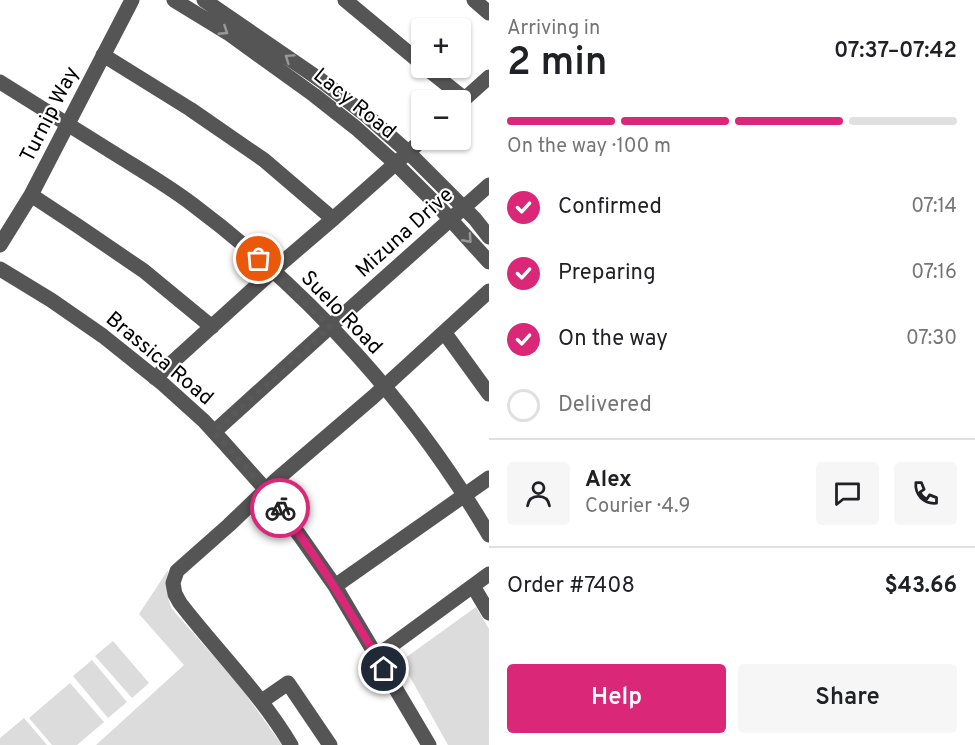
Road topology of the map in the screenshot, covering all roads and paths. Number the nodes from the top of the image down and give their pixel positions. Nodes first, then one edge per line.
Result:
1 (132, 0) edge
2 (174, 0) edge
3 (204, 0) edge
4 (345, 0) edge
5 (474, 0) edge
6 (489, 13) edge
7 (411, 54) edge
8 (103, 55) junction
9 (489, 77) edge
10 (437, 78) edge
11 (0, 82) edge
12 (451, 90) edge
13 (471, 94) edge
14 (68, 124) junction
15 (411, 149) edge
16 (408, 152) junction
17 (395, 163) junction
18 (489, 185) edge
19 (31, 195) junction
20 (463, 208) junction
21 (333, 219) junction
22 (450, 219) junction
23 (489, 237) edge
24 (0, 245) edge
25 (489, 262) edge
26 (0, 269) edge
27 (273, 271) junction
28 (489, 291) edge
29 (212, 327) junction
30 (330, 327) junction
31 (444, 332) junction
32 (155, 378) junction
33 (384, 387) junction
34 (489, 394) edge
35 (214, 432) junction
36 (489, 478) edge
37 (266, 490) junction
38 (465, 495) junction
39 (489, 535) edge
40 (489, 574) edge
41 (335, 586) junction
42 (473, 586) junction
43 (489, 613) edge
44 (376, 655) junction
45 (262, 701) junction
46 (291, 745) edge
47 (330, 745) edge
48 (429, 745) edge

1 - 8 street, Turnip Way
2 -> 17 street, Lacy Road
16 -> 3 street, Lacy Road
4 - 7 street
5 - 6 street
8 - 14 street, Turnip Way
8 - 21 street
9 - 13 street
10 - 12 street
11 - 14 street, Suelo Road
14 - 19 street, Turnip Way
14 - 27 street, Suelo Road
15 - 16 street
16 - 17 street
16 - 20 street, Lacy Road
17 - 21 street
17 - 22 street, Lacy Road
18 - 20 street, Mizuna Drive
19 - 24 street, Turnip Way
19 - 29 street
20 - 22 street, Mizuna Drive
20 - 23 street, Lacy Road
21 - 27 street
22 -> 25 street, Lacy Road
22 - 30 street, Mizuna Drive
26 - 32 street, Brassica Road
27 - 29 street
27 - 30 street, Suelo Road
28 - 31 street
29 - 32 street
30 - 33 street, Suelo Road
30 - 35 street, Mizuna Drive
31 - 33 street
31 - 34 street
32 - 35 street, Brassica Road
33 - 37 street
33 - 38 street, Suelo Road
35 - 37 street, Brassica Road
36 - 38 street
37 - 41 street, Brassica Road
37 - 45 street
38 - 39 street, Suelo Road
38 - 41 street
40 - 42 street
41 - 44 street, Brassica Road
42 - 43 street
42 - 44 street
44 - 48 street, Brassica Road
45 - 46 street
45 - 47 street

